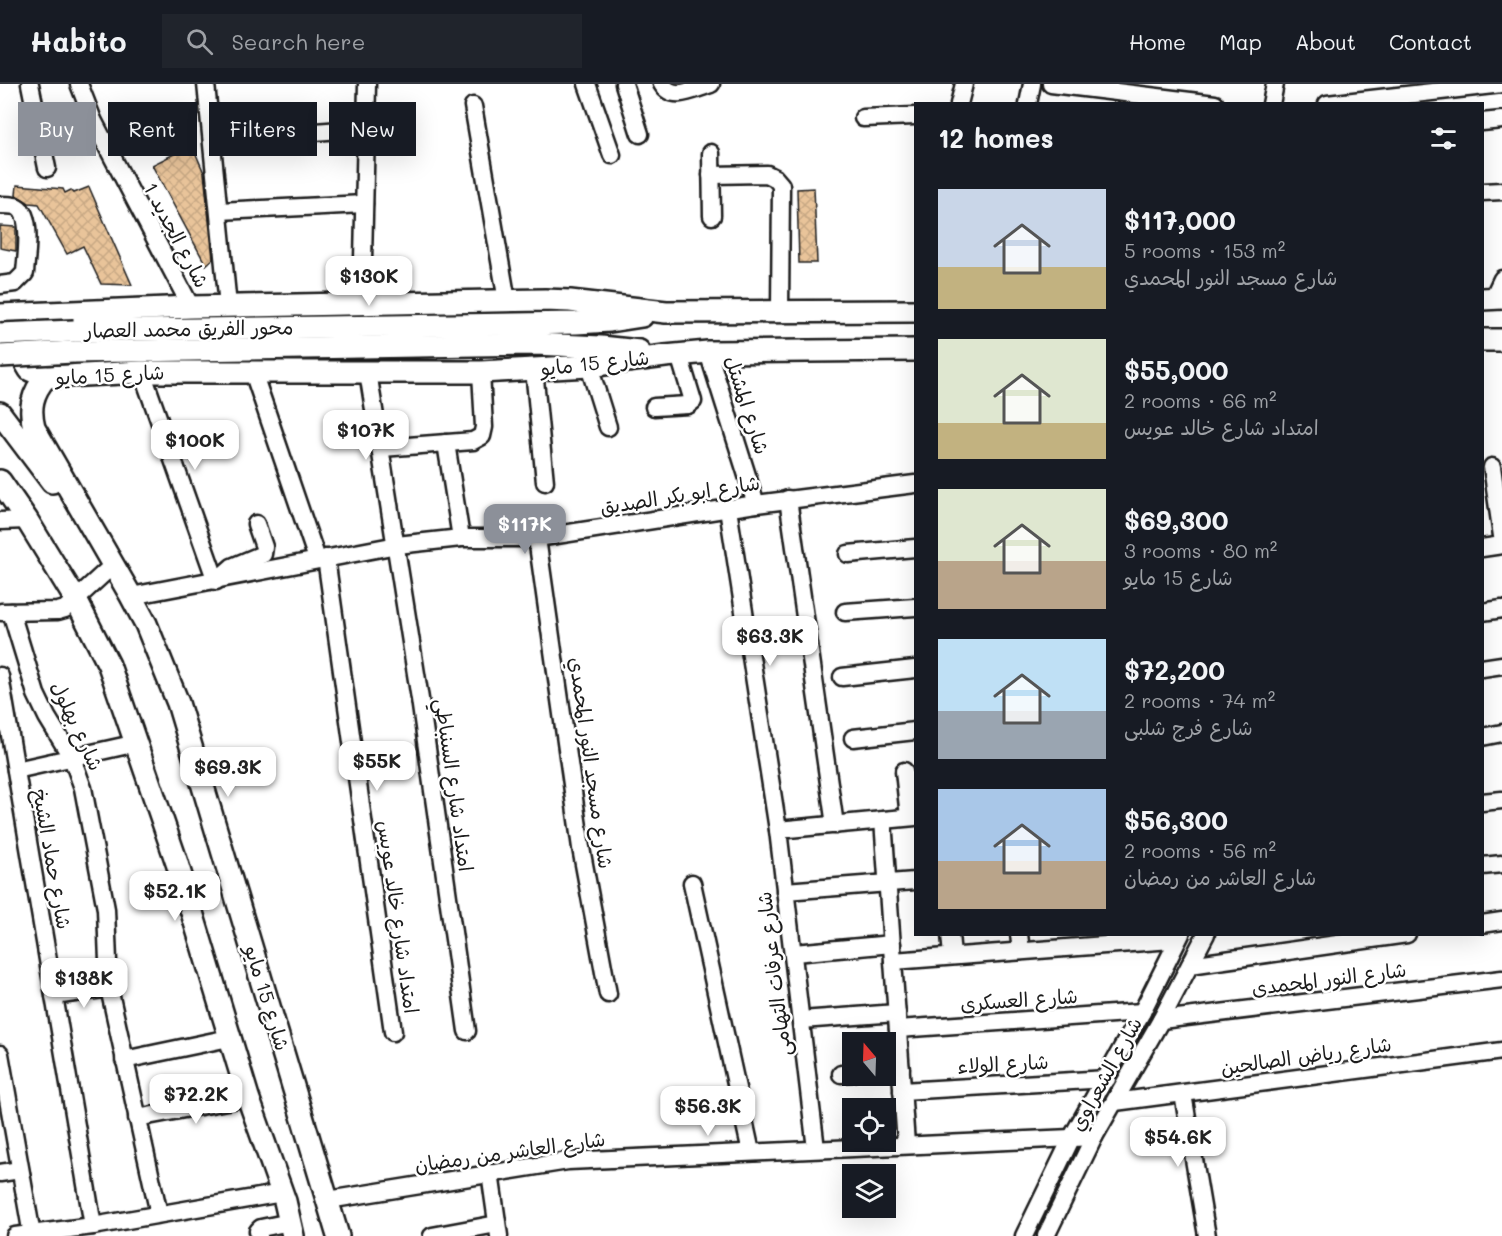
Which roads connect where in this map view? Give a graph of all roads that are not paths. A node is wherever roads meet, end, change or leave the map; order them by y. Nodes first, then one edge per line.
1 (30, 84) edge
2 (79, 84) edge
3 (206, 84) edge
4 (367, 84) edge
5 (587, 84) edge
6 (624, 84) edge
7 (662, 84) edge
8 (711, 84) edge
9 (964, 84) edge
10 (1032, 84) edge
11 (1051, 84) edge
12 (1275, 84) edge
13 (1502, 84) edge
14 (33, 102) edge
15 (86, 102) edge
16 (367, 102) edge
17 (960, 102) edge
18 (1028, 102) edge
19 (1199, 102) edge
20 (1271, 102) edge
21 (1344, 102) edge
22 (473, 106) dead end
23 (209, 112) edge
24 (914, 116) edge
25 (863, 118) dead end
26 (1502, 120) edge
27 (1484, 122) edge
28 (96, 126) edge
29 (640, 134) dead end
30 (711, 153) dead end
31 (612, 154) dead end
32 (44, 156) edge
33 (214, 156) edge
34 (365, 156) edge
35 (47, 168) dead end
36 (711, 175) junction
37 (1502, 191) edge
38 (1484, 192) edge
39 (364, 204) junction
40 (0, 205) edge
41 (219, 211) junction
42 (712, 216) dead end
43 (1502, 279) edge
44 (0, 285) edge
45 (1492, 298) edge
46 (507, 301) junction
47 (362, 304) junction
48 (228, 306) junction
49 (190, 307) junction
50 (914, 311) edge
51 (666, 312) junction
52 (780, 312) junction
53 (43, 314) junction
54 (0, 315) edge
55 (0, 334) edge
56 (914, 350) edge
57 (708, 352) junction
58 (672, 355) junction
59 (0, 357) edge
60 (589, 366) junction
61 (534, 369) junction
62 (142, 372) junction
63 (253, 372) junction
64 (368, 372) junction
65 (481, 372) junction
66 (46, 377) junction
67 (654, 407) dead end
68 (0, 413) edge
69 (608, 428) dead end
70 (446, 443) junction
71 (382, 448) junction
72 (1492, 467) edge
73 (0, 482) edge
74 (545, 482) dead end
75 (914, 484) edge
76 (789, 499) junction
77 (756, 504) junction
78 (728, 509) junction
79 (27, 520) junction
80 (0, 521) edge
81 (256, 524) dead end
82 (1502, 536) edge
83 (461, 538) junction
84 (537, 538) junction
85 (1502, 544) edge
86 (397, 545) junction
87 (914, 548) edge
88 (1484, 548) edge
89 (848, 554) dead end
90 (322, 558) junction
91 (113, 565) junction
92 (216, 581) junction
93 (131, 596) junction
94 (76, 600) junction
95 (914, 607) edge
96 (1502, 609) edge
97 (5, 612) edge
98 (845, 612) dead end
99 (1484, 612) edge
100 (1502, 665) edge
101 (1484, 668) edge
102 (914, 669) edge
103 (0, 676) edge
104 (842, 678) dead end
105 (914, 731) edge
106 (1502, 733) edge
107 (1484, 736) edge
108 (853, 738) dead end
109 (137, 743) junction
110 (72, 758) junction
111 (16, 770) junction
112 (904, 771) dead end
113 (1502, 800) edge
114 (1484, 802) edge
115 (912, 817) edge
116 (883, 820) junction
117 (835, 825) junction
118 (778, 830) junction
119 (1502, 864) edge
120 (1484, 866) edge
121 (914, 881) edge
122 (692, 883) dead end
123 (888, 883) junction
124 (785, 891) junction
125 (1502, 921) edge
126 (1484, 924) edge
127 (950, 936) edge
128 (1205, 936) edge
129 (1393, 936) edge
130 (1174, 939) edge
131 (1020, 943) edge
132 (893, 952) junction
133 (794, 953) junction
134 (952, 956) junction
135 (1190, 965) junction
136 (1502, 979) edge
137 (109, 988) junction
138 (608, 994) dead end
139 (54, 996) junction
140 (1143, 1012) junction
141 (801, 1020) junction
142 (1161, 1020) junction
143 (897, 1021) junction
144 (467, 1031) dead end
145 (393, 1032) dead end
146 (896, 1033) edge
147 (230, 1038) junction
148 (1502, 1052) edge
149 (0, 1054) edge
150 (124, 1060) junction
151 (896, 1076) edge
152 (1107, 1078) junction
153 (3, 1089) edge
154 (902, 1091) junction
155 (1183, 1094) junction
156 (248, 1097) junction
157 (1115, 1102) junction
158 (137, 1118) junction
159 (1072, 1137) junction
160 (1094, 1137) junction
161 (7, 1141) edge
162 (906, 1144) junction
163 (816, 1149) junction
164 (751, 1152) junction
165 (20, 1170) junction
166 (0, 1173) edge
167 (490, 1173) junction
168 (282, 1193) junction
169 (328, 1200) junction
170 (159, 1214) junction
171 (90, 1230) edge
172 (498, 1230) edge
173 (291, 1232) edge
174 (24, 1235) edge
175 (259, 1236) edge
176 (338, 1236) edge
177 (432, 1236) edge
178 (1024, 1236) edge
179 (1046, 1236) edge
180 (1207, 1236) edge

1 - 14 street
2 - 15 street, شارع الجديد 1
3 - 23 street
4 - 16 street
5 - 31 street
6 - 29 street
7 - 8 street
9 - 17 street
10 - 18 street
11 - 19 street
12 - 20 street
13 - 21 street
22 - 46 street
24 - 25 street
26 - 27 street
28 - 49 street, شارع الجديد 1
30 - 36 street
32 - 35 street
33 - 41 street
34 - 39 street
36 - 42 street
36 - 52 street
37 - 38 street
39 - 41 street
39 - 47 street
40 - 44 street
41 - 48 street
43 - 45 street
46 - 47 main road
46 - 51 main road
47 - 48 main road
48 - 49 main road
49 - 53 main road
50 - 52 main road
51 - 52 main road
51 - 55 main road, محور الفريق محمد العصار, bridge
53 - 54 main road
53 - 66 main road
56 - 57 main road, شارع 15 مايو
57 - 58 main road, شارع 15 مايو
57 - 77 street, شارع المشتل
58 - 59 main road, محور الفريق محمد العصار, bridge
58 - 60 main road, شارع 15 مايو
58 - 67 street
60 - 61 main road, شارع 15 مايو
60 - 69 street
61 - 65 main road, شارع 15 مايو
61 - 74 street
62 - 63 main road, شارع 15 مايو
62 - 66 main road, شارع 15 مايو
62 - 92 street
63 - 64 main road, شارع 15 مايو
63 - 90 street, امتداد شارع خالد عويس
64 - 65 main road, شارع 15 مايو
64 - 71 street, امتداد شارع السنباطي
65 - 70 street
66 - 91 main road, شارع 15 مايو
68 - 91 main road
70 - 71 street
70 - 83 street
71 - 86 street, امتداد شارع السنباطي
72 - 82 street
73 - 79 main road
75 - 76 street, شارع ابو بكر الصديق
76 - 77 street, شارع ابو بكر الصديق
76 - 117 street
77 - 78 street, شارع ابو بكر الصديق
78 - 84 street, شارع ابو بكر الصديق
78 - 118 street, شارع عرفات التهامى
79 - 80 street
79 - 94 main road
81 - 92 street
83 - 84 street, شارع ابو بكر الصديق
83 - 86 street, شارع ابو بكر الصديق
84 - 138 street, شارع مسجد النور المحمدي
85 - 88 street
86 - 90 street, شارع ابو بكر الصديق
86 - 144 street, امتداد شارع السنباطي
87 - 89 street
90 - 92 street, شارع ابو بكر الصديق
90 - 145 street, امتداد شارع خالد عويس
91 - 93 main road, شارع 15 مايو
91 - 94 street
92 - 93 street, شارع ابو بكر الصديق
93 - 169 main road, شارع 15 مايو
94 - 97 street
94 - 109 main road
95 - 98 street
96 - 99 street
97 - 110 street, شارع بهلول
100 - 101 street
102 - 104 street
103 - 111 street, شارع حماد الشيخ
105 - 108 street
106 - 107 street
109 - 110 street
109 - 147 main road
110 - 111 street
110 - 137 street, شارع بهلول
111 - 139 street, شارع حماد الشيخ
112 - 115 street
113 - 114 street
115 - 116 street
116 - 117 street
116 - 123 street
117 - 118 street
118 - 124 street, شارع عرفات التهامى
119 - 120 street
121 - 123 street
122 - 164 street
123 - 124 street
123 - 132 street
124 - 133 street, شارع عرفات التهامى
125 - 126 street
127 - 134 street
128 - 135 street, شارع الشعراوي
129 - 135 street
130 - 131 street
130 - 140 street, شارع الشعراوي
131 - 134 street
132 - 133 street
132 - 134 street
132 - 143 street
133 - 141 street, شارع عرفات التهامى
135 - 142 street, شارع الشعراوي
136 - 142 street, شارع النور المحمدى
137 - 139 street
137 - 150 street, شارع بهلول
139 - 171 street, شارع حماد الشيخ
140 - 143 street, شارع العسكرى
140 - 152 street, شارع الشعراوي
141 - 143 street, شارع العسكرى
141 - 163 street, شارع عرفات التهامى
142 - 157 street, شارع الشعراوي
143 - 146 street
147 - 150 street
147 - 156 main road
148 - 155 street, شارع رياض الصالحين
149 - 153 street
150 - 158 street, شارع بهلول
151 - 154 street
152 - 154 street, شارع الولاء
152 - 159 street, شارع الشعراوي
153 - 161 street
154 - 162 street
155 - 157 street, شارع رياض الصالحين
155 - 180 street
156 - 158 street
156 - 168 main road
157 - 160 street, شارع الشعراوي
158 - 170 street, شارع بهلول
159 - 160 street, شارع العاشر من رمضان
159 - 162 street, شارع العاشر من رمضان
159 - 178 street, شارع الشعراوي
160 - 179 street, شارع الشعراوي
161 - 165 street
162 - 163 street, شارع العاشر من رمضان
163 - 164 street, شارع العاشر من رمضان
164 - 167 street, شارع العاشر من رمضان
165 - 166 street
165 - 174 street
167 - 169 street, شارع العاشر من رمضان
167 - 172 street
168 - 170 street
168 - 173 main road
169 - 176 main road, شارع 15 مايو
170 - 171 street
171 - 174 street
172 - 177 street
173 - 175 street

